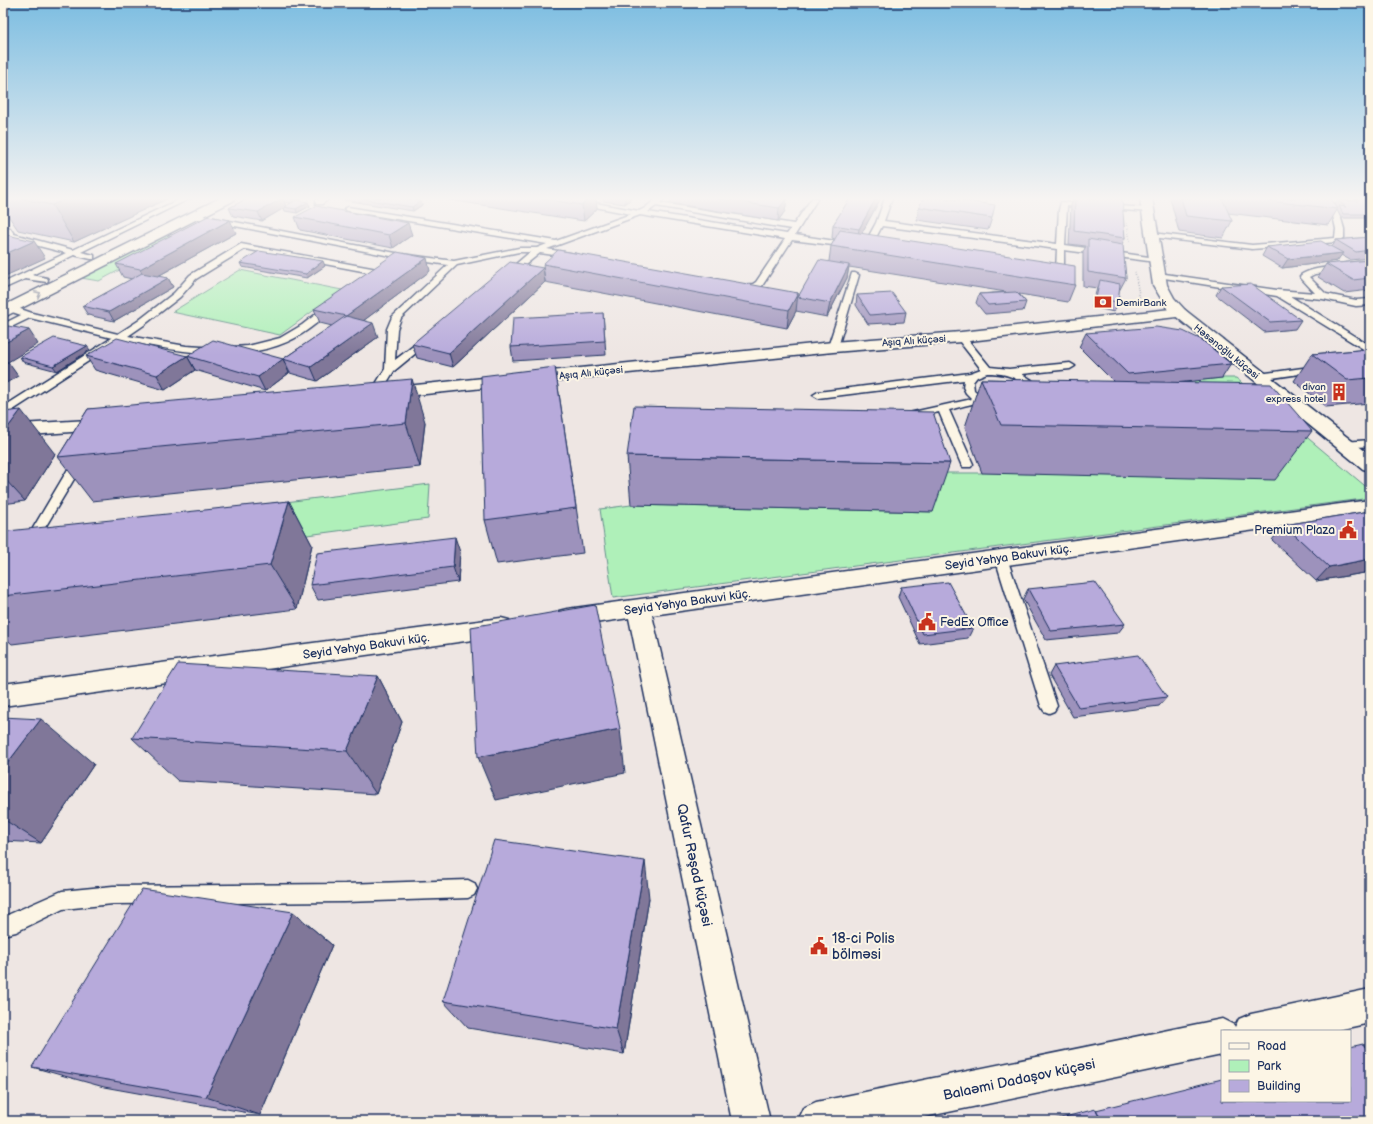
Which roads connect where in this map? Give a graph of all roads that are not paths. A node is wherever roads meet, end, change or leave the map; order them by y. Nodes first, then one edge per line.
1 (66, 250) edge
2 (75, 250) edge
3 (104, 250) edge
4 (122, 250) edge
5 (237, 250) edge
6 (267, 250) edge
7 (372, 250) edge
8 (517, 250) edge
9 (538, 250) edge
10 (541, 250) edge
11 (780, 250) edge
12 (1060, 250) edge
13 (1091, 250) edge
14 (1154, 250) edge
15 (72, 252) junction
16 (401, 256) junction
17 (91, 257) junction
18 (577, 257) edge
19 (1156, 260) junction
20 (454, 263) junction
21 (1370, 267) edge
22 (378, 272) junction
23 (855, 275) dead end
24 (1047, 275) edge
25 (1158, 275) junction
26 (24, 276) junction
27 (44, 280) junction
28 (501, 280) edge
29 (366, 281) edge
30 (3, 286) edge
31 (733, 286) edge
32 (1277, 293) junction
33 (1322, 296) junction
34 (342, 299) edge
35 (1370, 302) edge
36 (5, 307) edge
37 (1180, 314) junction
38 (29, 315) junction
39 (3, 328) edge
40 (433, 334) edge
41 (121, 336) junction
42 (962, 337) junction
43 (833, 346) junction
44 (1370, 350) edge
45 (1070, 366) dead end
46 (1326, 368) edge
47 (390, 369) junction
48 (987, 370) junction
49 (1009, 372) junction
50 (970, 376) junction
51 (1259, 377) junction
52 (818, 395) dead end
53 (366, 396) joint
54 (980, 400) junction
55 (1025, 405) junction
56 (943, 408) junction
57 (1037, 409) edge
58 (3, 412) edge
59 (899, 418) edge
60 (125, 423) edge
61 (3, 431) edge
62 (1370, 443) edge
63 (1344, 445) junction
64 (85, 451) edge
65 (967, 464) dead end
66 (1370, 465) edge
67 (1370, 507) edge
68 (22, 556) edge
69 (1001, 558) junction
70 (639, 608) junction
71 (545, 621) edge
72 (521, 625) edge
73 (3, 696) edge
74 (1049, 706) dead end
75 (468, 889) dead end
76 (3, 926) edge
77 (1370, 1006) edge
78 (1256, 1030) edge
79 (1221, 1037) edge
80 (751, 1121) edge
81 (816, 1121) edge

1 - 15 lane
2 - 15 lane
3 - 17 street
36 -> 4 street
5 - 41 lane
6 - 22 lane
7 - 16 lane
8 - 20 lane
9 - 28 lane
10 - 18 lane
11 - 31 lane
12 - 24 lane
13 - 19 lane
14 - 19 street, Həsənoğlu küçəsi
15 - 17 lane
15 - 26 lane
16 - 20 lane
16 - 22 lane
17 - 27 street
19 - 25 street, Həsənoğlu küçəsi
20 - 47 lane
21 - 33 lane
22 - 29 lane
23 - 43 lane
25 - 32 lane
25 - 37 street, Həsənoğlu küçəsi
26 - 27 lane
26 - 30 lane
27 - 36 street
32 - 33 lane
32 - 44 lane
33 - 35 lane
34 - 41 lane
36 - 38 lane
37 - 42 street, Aşıq Alı küçəsi
37 - 51 street, Həsənoğlu küçəsi
38 - 39 lane
38 - 41 lane
40 - 47 lane
41 - 58 lane
42 - 43 street, Aşıq Alı küçəsi
42 - 48 lane
43 - 53 street, Aşıq Alı küçəsi
45 - 49 lane
46 - 51 lane
47 - 53 lane
48 - 49 lane
48 - 50 lane
49 - 55 lane
50 - 52 lane
50 - 54 lane
51 - 63 street, Həsənoğlu küçəsi
54 - 55 lane
54 - 56 lane
55 - 57 lane
56 - 59 lane
56 - 65 lane
60 - 61 street
62 - 63 lane
63 - 66 street, Həsənoğlu küçəsi
64 - 68 lane
67 - 69 street, Seyid Yəhya Bakuvi küç.
69 - 70 street, Seyid Yəhya Bakuvi küç.
69 - 74 lane
70 - 71 street, Seyid Yəhya Bakuvi küç.
70 - 80 street, Qafur Rəşad küçəsi
72 - 73 street, Seyid Yəhya Bakuvi küç.
75 - 76 lane
77 - 78 street
79 - 81 street, Balaəmi Dadaşov küçəsi

